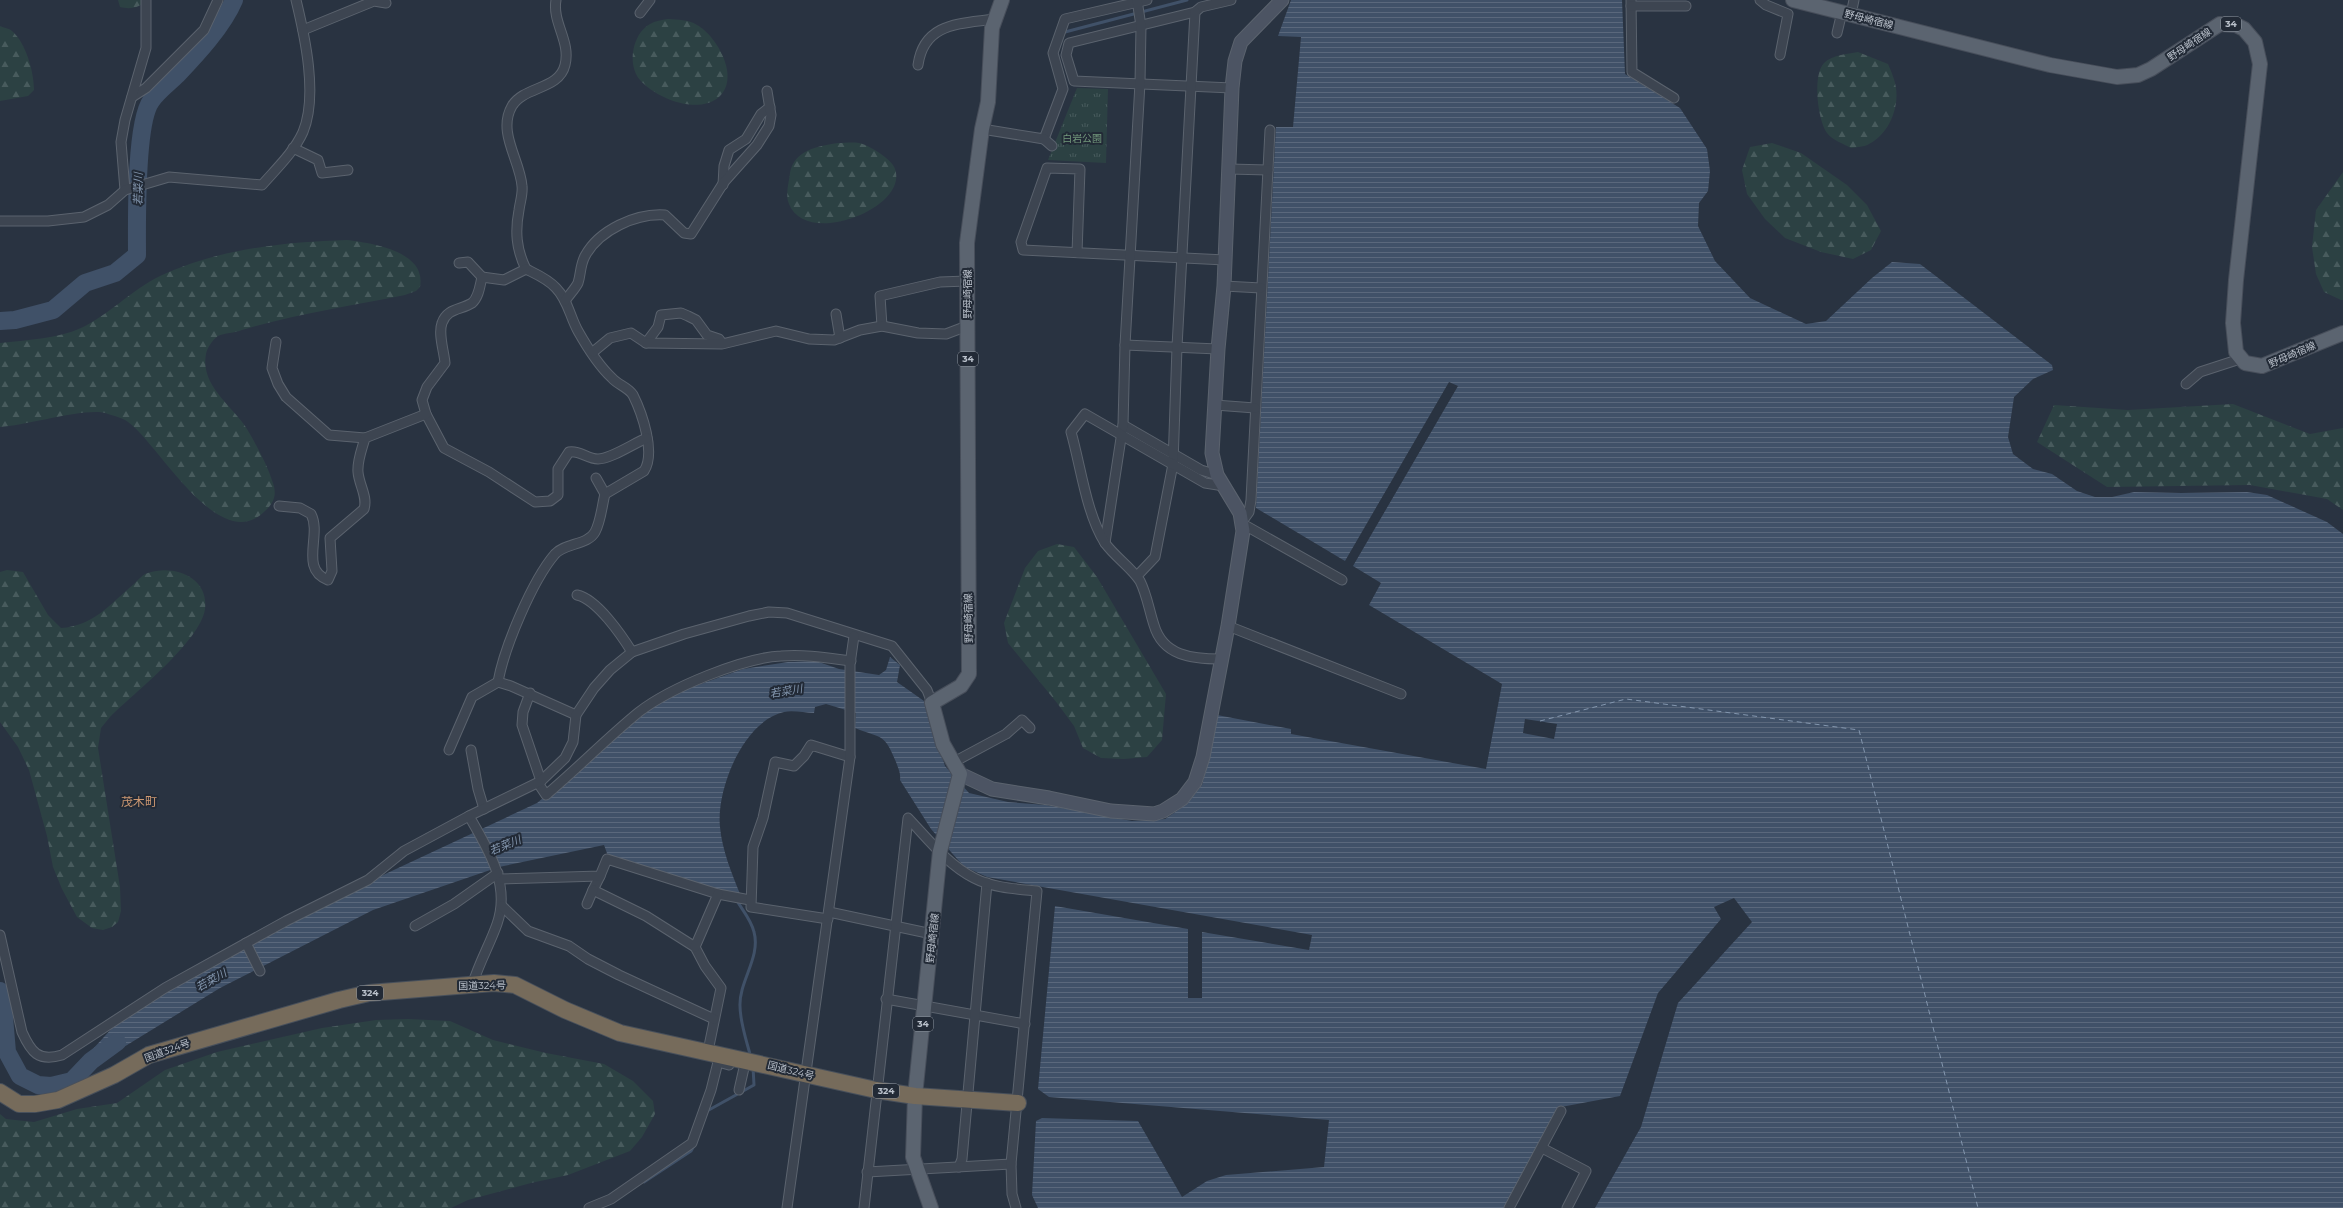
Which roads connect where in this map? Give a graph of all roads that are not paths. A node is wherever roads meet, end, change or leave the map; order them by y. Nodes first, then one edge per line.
1 (146, 0) edge
2 (218, 0) edge
3 (296, 0) edge
4 (556, 0) edge
5 (650, 0) edge
6 (1002, 0) edge
7 (1231, 0) edge
8 (1282, 0) edge
9 (1760, 0) edge
10 (1793, 0) edge
11 (1854, 0) edge
12 (1140, 2) edge
13 (386, 3) dead end
14 (1631, 3) edge
15 (1686, 6) dead end
16 (640, 12) dead end
17 (1195, 12) junction
18 (1847, 13) junction
19 (994, 19) junction
20 (1141, 25) junction
21 (303, 30) junction
22 (1837, 33) dead end
23 (1780, 55) dead end
24 (918, 65) dead end
25 (1140, 83) junction
26 (1192, 86) junction
27 (1232, 88) junction
28 (767, 91) dead end
29 (132, 97) junction
30 (1674, 98) dead end
31 (770, 107) junction
32 (982, 129) junction
33 (1270, 130) dead end
34 (293, 148) junction
35 (1229, 169) junction
36 (348, 170) dead end
37 (1268, 170) junction
38 (723, 185) junction
39 (127, 189) junction
40 (0, 221) edge
41 (1077, 253) junction
42 (1129, 256) junction
43 (1183, 258) junction
44 (1225, 260) junction
45 (459, 263) dead end
46 (526, 269) junction
47 (482, 277) junction
48 (967, 281) junction
49 (1224, 286) junction
50 (1261, 288) junction
51 (565, 301) junction
52 (836, 314) dead end
53 (882, 326) junction
54 (967, 326) junction
55 (2343, 333) edge
56 (840, 338) junction
57 (276, 342) dead end
58 (646, 343) junction
59 (722, 344) junction
60 (1125, 345) junction
61 (1177, 347) junction
62 (1218, 349) junction
63 (593, 352) junction
64 (2240, 358) junction
65 (2186, 384) dead end
66 (1215, 405) junction
67 (1255, 408) junction
68 (426, 414) junction
69 (1123, 430) junction
70 (365, 438) junction
71 (647, 438) junction
72 (1173, 454) junction
73 (1173, 464) junction
74 (596, 478) dead end
75 (1221, 480) junction
76 (605, 494) junction
77 (279, 506) dead end
78 (1241, 523) junction
79 (1106, 543) junction
80 (1137, 576) junction
81 (1342, 580) dead end
82 (577, 595) dead end
83 (1228, 626) junction
84 (854, 636) junction
85 (632, 652) junction
86 (1220, 659) junction
87 (851, 663) junction
88 (498, 682) junction
89 (530, 693) junction
90 (1401, 694) dead end
91 (932, 703) junction
92 (576, 715) junction
93 (1030, 728) dead end
94 (449, 750) dead end
95 (471, 750) dead end
96 (850, 757) junction
97 (956, 769) junction
98 (539, 782) junction
99 (484, 809) junction
100 (469, 816) junction
101 (941, 845) junction
102 (498, 874) junction
103 (600, 876) junction
104 (988, 883) junction
105 (593, 890) junction
106 (722, 895) junction
107 (746, 899) junction
108 (587, 904) dead end
109 (502, 906) junction
110 (829, 915) junction
111 (415, 926) dead end
112 (895, 927) junction
113 (932, 934) junction
114 (0, 935) edge
115 (247, 945) junction
116 (695, 947) junction
117 (260, 971) dead end
118 (473, 983) junction
119 (886, 999) junction
120 (925, 1007) junction
121 (976, 1016) junction
122 (714, 1019) junction
123 (1024, 1024) junction
124 (708, 1051) junction
125 (748, 1062) junction
126 (806, 1074) junction
127 (740, 1090) dead end
128 (876, 1090) junction
129 (0, 1092) edge
130 (915, 1096) junction
131 (969, 1099) junction
132 (1018, 1102) junction
133 (1562, 1111) dead end
134 (1542, 1148) junction
135 (1011, 1164) junction
136 (959, 1167) junction
137 (916, 1169) junction
138 (867, 1172) junction
139 (589, 1208) edge
140 (787, 1208) edge
141 (864, 1208) edge
142 (931, 1208) edge
143 (1016, 1208) edge
144 (1509, 1208) edge
145 (1567, 1208) edge

1 - 29 street
2 - 29 street
3 - 21 street
4 - 46 street
5 - 16 street
6 - 19 main road, 野母崎宿線 / 34
7 - 17 street
8 - 27 street
9 - 23 street
10 - 18 main road, 野母崎宿線 / 34
11 - 18 street
12 - 20 street
12 - 32 street
13 - 21 street
14 - 15 street
14 - 30 street
17 - 20 street
17 - 26 street
18 - 22 street
18 - 64 main road, 野母崎宿線 / 34
19 - 24 street
19 - 32 main road, 野母崎宿線 / 34
20 - 25 street
20 - 25 street
21 - 34 street
25 - 26 street
25 - 42 street
26 - 27 street
26 - 43 street
27 - 35 street
28 - 31 street
29 - 39 street
31 - 38 street
31 - 38 street
32 - 48 main road, 野母崎宿線 / 34
33 - 37 street
34 - 36 street
34 - 39 street
35 - 37 street
35 - 44 street
37 - 50 street
38 - 51 street
39 - 40 street
41 - 41 street
41 - 42 street
42 - 43 street
42 - 60 street
43 - 44 street
43 - 61 street
44 - 49 street
45 - 47 street
46 - 47 street
46 - 51 street
47 - 68 street
48 - 53 street
48 - 54 main road, 野母崎宿線 / 34
49 - 50 street
49 - 62 street
50 - 67 street
51 - 63 street
52 - 56 street
53 - 54 street
53 - 56 street
54 - 91 main road, 野母崎宿線 / 34
55 - 64 main road, 野母崎宿線
56 - 59 street
57 - 70 street
58 - 59 street
58 - 59 street
58 - 63 street
60 - 61 street
60 - 69 street
61 - 62 street
61 - 72 street
62 - 66 street
63 - 71 street
64 - 65 street
66 - 67 street
66 - 75 street
67 - 78 street
68 - 70 street
68 - 71 street
69 - 72 street
69 - 73 street
69 - 79 street
69 - 79 street
70 - 77 street
71 - 76 street
72 - 73 street
72 - 75 street
73 - 75 street
73 - 80 street
74 - 76 street
75 - 78 street
76 - 88 street
78 - 81 street
78 - 83 street
79 - 80 street
80 - 86 street
82 - 85 street
83 - 86 street
83 - 90 street
84 - 85 street
84 - 87 street
84 - 91 street
85 - 92 street
86 - 97 street
87 - 96 street
87 - 98 street
88 - 89 street
88 - 94 street
89 - 92 street
89 - 98 street
91 - 97 main road
92 - 98 street
93 - 97 street
95 - 99 street
96 - 107 street
96 - 110 street
97 - 101 main road, 野母崎宿線 / 34
98 - 99 street
99 - 100 street
100 - 102 street
100 - 115 street
101 - 104 street
101 - 112 street
101 - 113 main road, 野母崎宿線 / 34
102 - 103 street
102 - 109 street
102 - 111 street
103 - 105 street
103 - 106 street
104 - 121 street
104 - 123 street
105 - 108 street
105 - 116 street
106 - 107 street
106 - 116 street
107 - 110 street
109 - 118 street
109 - 122 street
110 - 112 street
110 - 126 street
112 - 113 street
112 - 119 street
113 - 120 main road, 野母崎宿線 / 34
114 - 115 street
115 - 117 street
116 - 122 street
118 - 124 highway, 国道324号 / 324
118 - 129 highway, 国道324号 / 324
119 - 120 street
119 - 128 street
120 - 121 street
120 - 130 main road, 野母崎宿線 / 34
121 - 123 street
121 - 131 street
122 - 124 street
123 - 132 street
124 - 125 highway, 国道324号 / 324
125 - 126 highway, 国道324号 / 324
125 - 127 street
125 - 139 street
126 - 128 highway, 国道324号 / 324
126 - 140 street
128 - 130 highway, 国道324号 / 324
128 - 138 street
130 - 131 highway, 国道324号 / 324
130 - 137 main road, 野母崎宿線 / 34
131 - 132 highway, 国道324号 / 324
131 - 136 street
132 - 135 street
133 - 134 street
134 - 144 street
134 - 145 street
135 - 136 street
135 - 143 street
136 - 137 street
137 - 138 street
137 - 142 main road, 野母崎宿線 / 34
138 - 141 street

